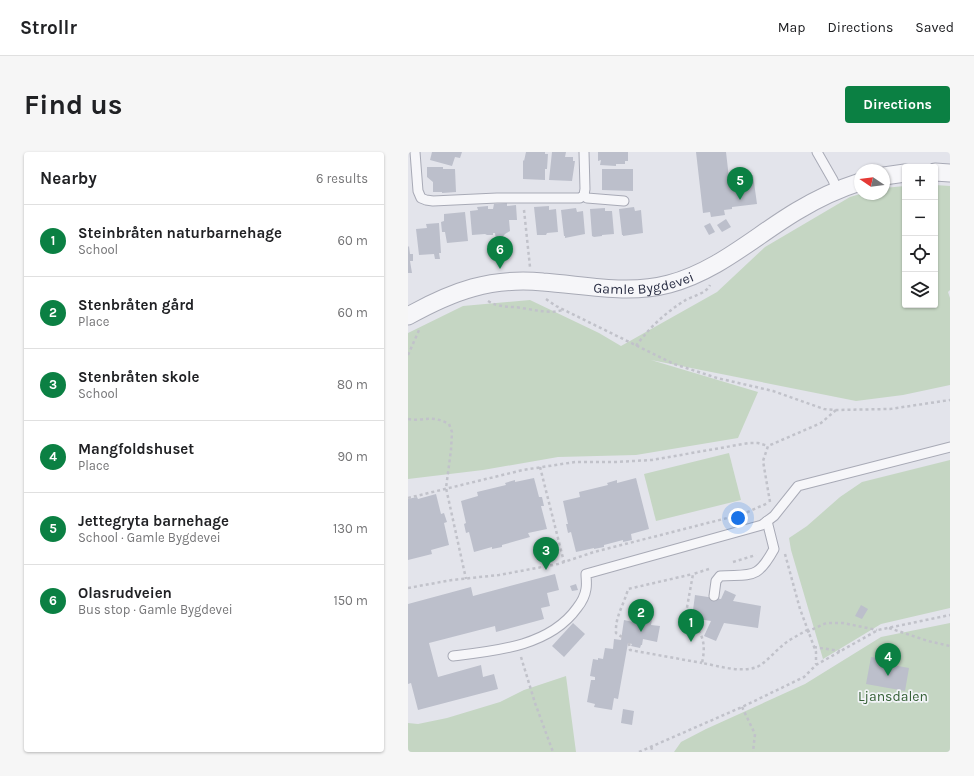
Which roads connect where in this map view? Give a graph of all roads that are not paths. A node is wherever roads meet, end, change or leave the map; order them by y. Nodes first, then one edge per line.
1 (415, 152) edge
2 (584, 152) edge
3 (817, 152) edge
4 (938, 172) edge
5 (902, 173) edge
6 (950, 173) edge
7 (890, 175) edge
8 (854, 184) edge
9 (837, 190) junction
10 (584, 195) junction
11 (624, 200) dead end
12 (414, 321) edge
13 (950, 448) edge
14 (767, 521) junction
15 (714, 596) dead end
16 (453, 656) dead end

1 - 10 lane
2 - 10 lane
3 - 9 lane
4 - 6 street
5 - 7 street
8 - 9 street, Gamle Bygdevei
9 - 12 street, Gamle Bygdevei
10 - 11 lane
13 - 14 lane
14 - 15 lane
14 - 16 lane

